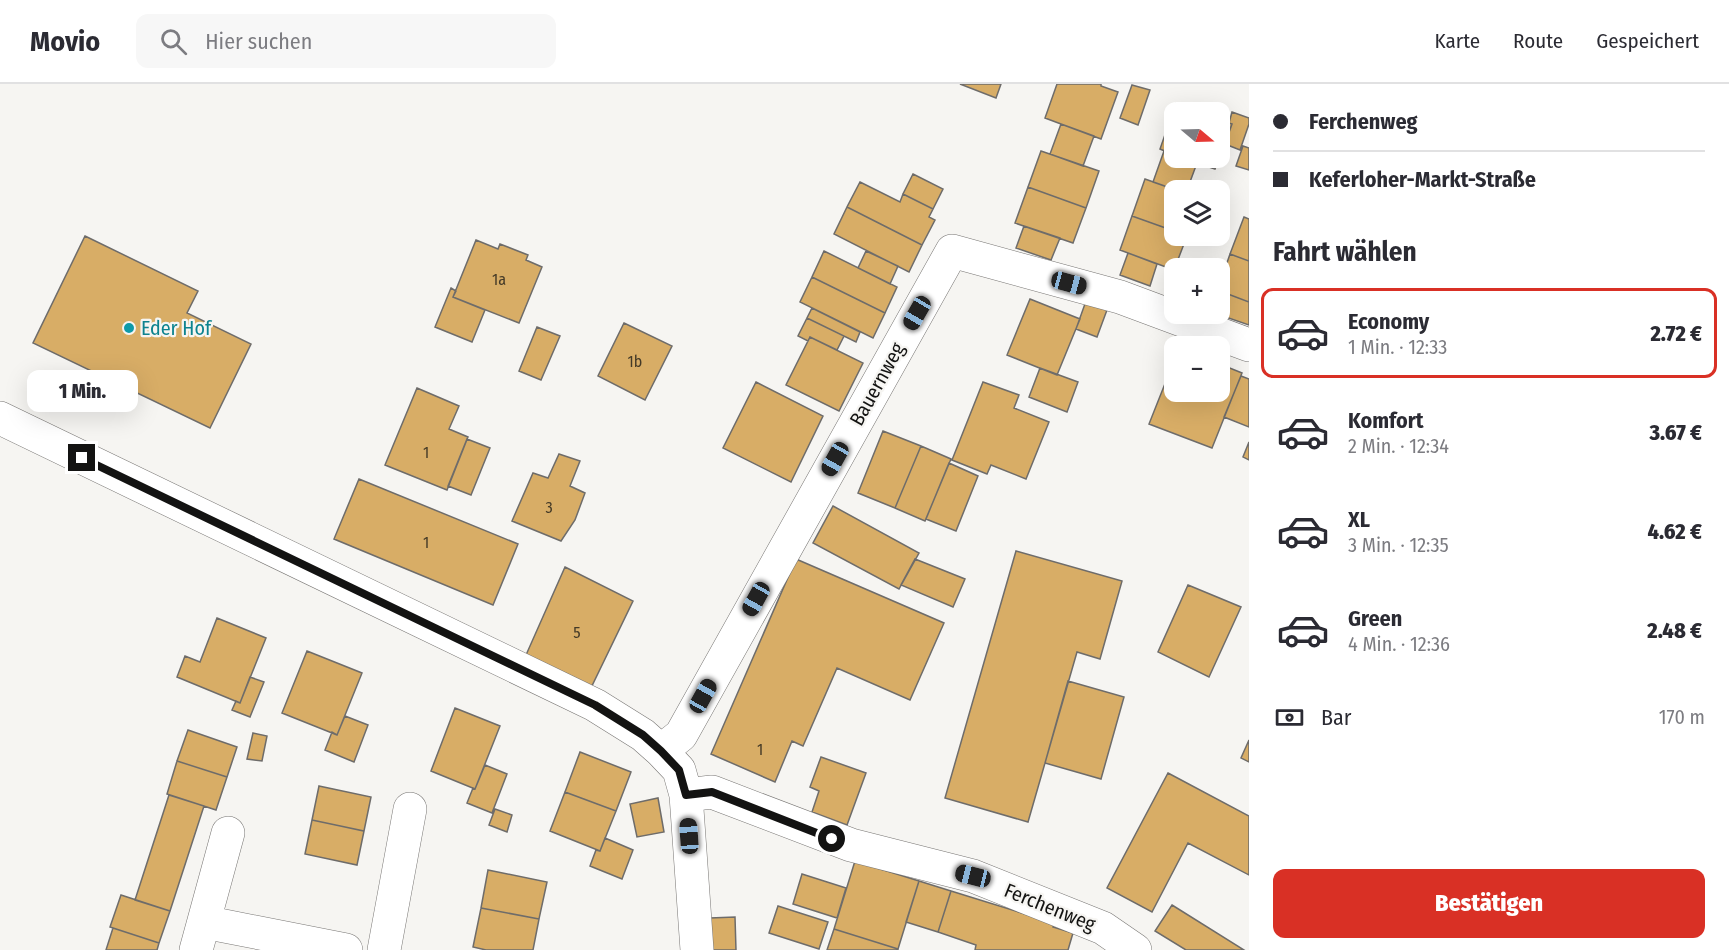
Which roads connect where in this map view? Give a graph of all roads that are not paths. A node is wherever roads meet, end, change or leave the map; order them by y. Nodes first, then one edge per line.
1 (1249, 345) edge
2 (0, 418) edge
3 (661, 751) junction
4 (686, 795) junction
5 (410, 809) dead end
6 (228, 833) dead end
7 (200, 936) edge
8 (346, 950) edge
9 (384, 950) edge
10 (697, 950) edge
11 (1135, 950) edge

1 - 3 street, Bauernweg
2 - 3 street
3 - 4 street
4 - 10 street
4 - 11 street, Ferchenweg
5 - 9 street
6 - 7 street
7 - 8 street

